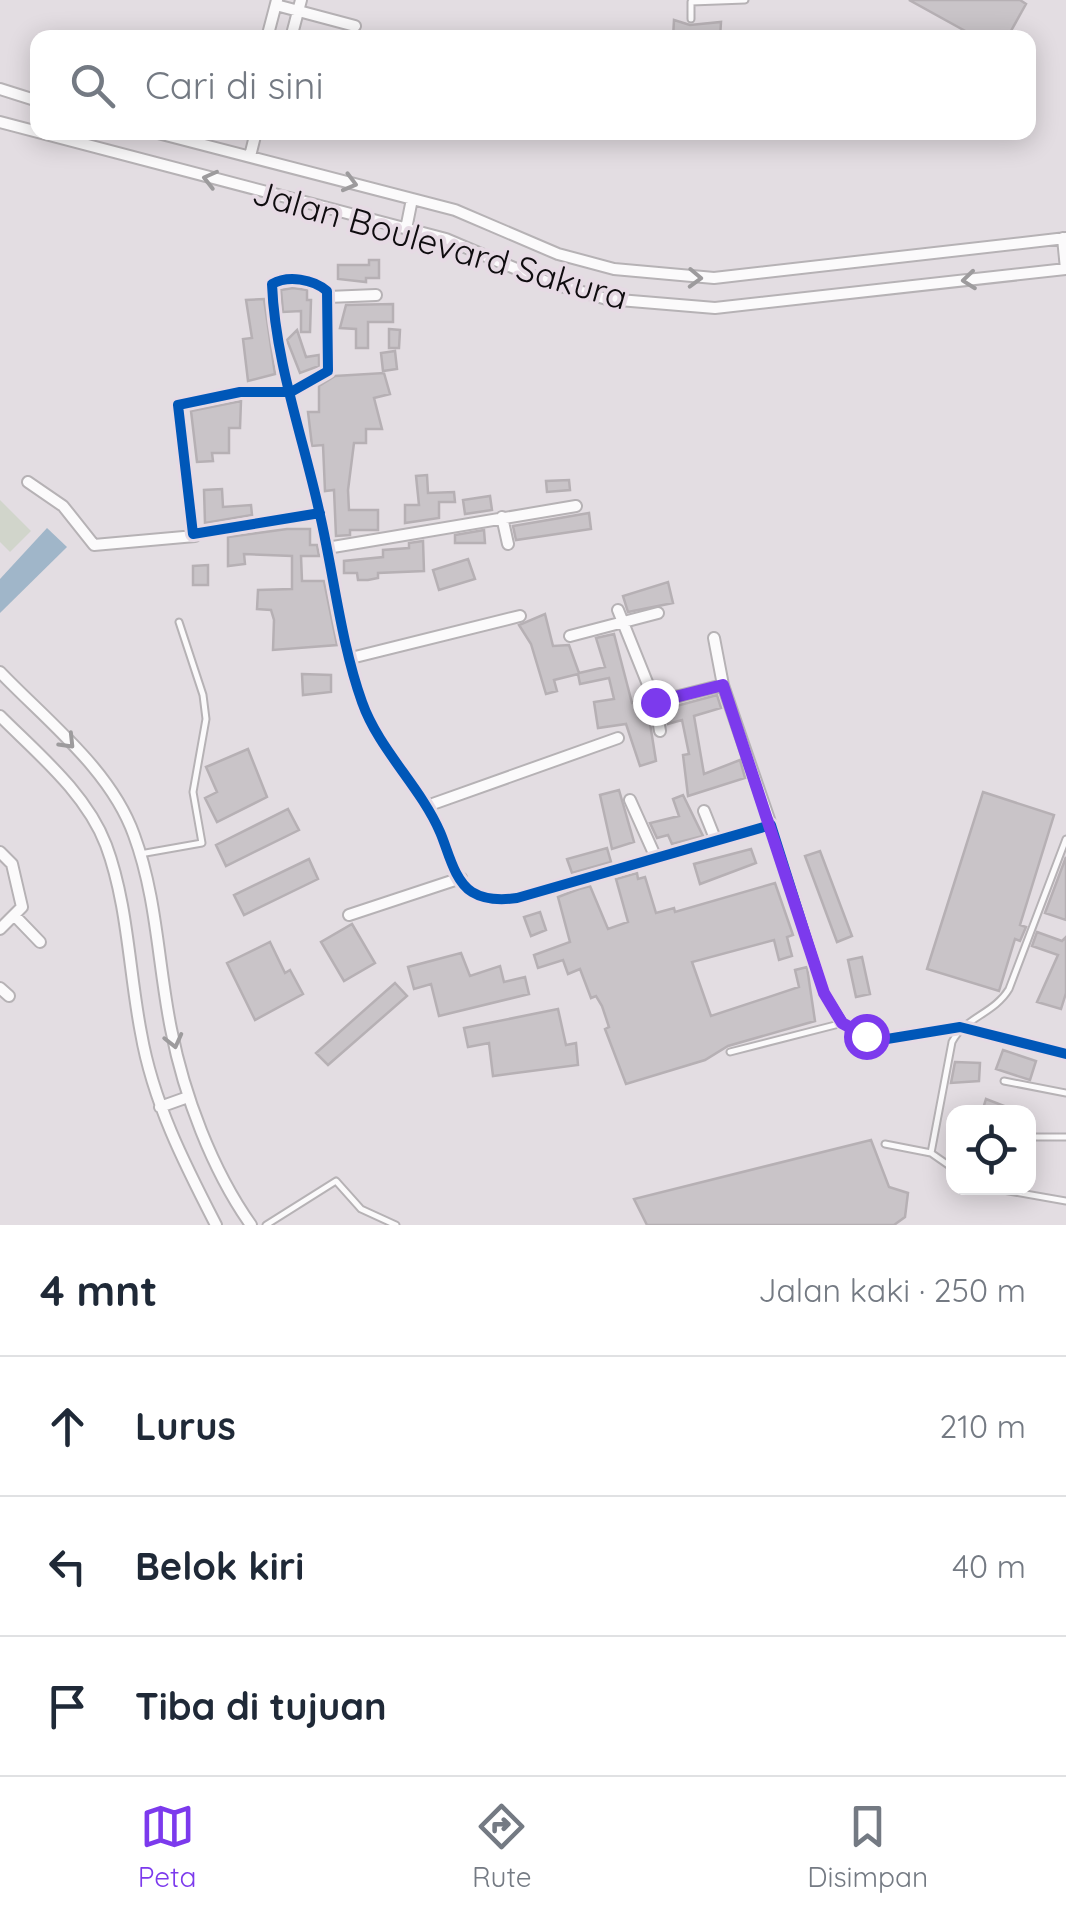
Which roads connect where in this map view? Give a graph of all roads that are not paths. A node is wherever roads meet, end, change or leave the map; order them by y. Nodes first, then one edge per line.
1 (744, 0) edge
2 (691, 1) edge
3 (718, 1) edge
4 (276, 3) edge
5 (299, 5) edge
6 (691, 19) dead end
7 (355, 26) dead end
8 (270, 30) edge
9 (293, 30) edge
10 (0, 89) edge
11 (30, 98) edge
12 (0, 122) edge
13 (30, 130) edge
14 (68, 140) edge
15 (186, 140) edge
16 (254, 140) edge
17 (250, 156) junction
18 (412, 199) junction
19 (406, 229) junction
20 (1064, 238) edge
21 (1066, 269) edge
22 (376, 295) dead end
23 (328, 297) junction
24 (291, 392) junction
25 (28, 482) dead end
26 (576, 506) dead end
27 (320, 513) junction
28 (502, 517) junction
29 (195, 536) junction
30 (508, 544) dead end
31 (327, 548) junction
32 (618, 610) dead end
33 (658, 613) dead end
34 (520, 616) dead end
35 (179, 622) dead end
36 (622, 624) junction
37 (570, 636) dead end
38 (714, 638) dead end
39 (351, 658) junction
40 (0, 672) edge
41 (723, 685) junction
42 (655, 702) junction
43 (0, 716) edge
44 (660, 731) dead end
45 (618, 738) dead end
46 (630, 800) dead end
47 (427, 806) junction
48 (704, 811) dead end
49 (771, 825) junction
50 (1066, 839) edge
51 (716, 841) junction
52 (0, 852) edge
53 (140, 854) junction
54 (656, 858) junction
55 (460, 878) junction
56 (18, 911) junction
57 (349, 915) dead end
58 (0, 929) edge
59 (40, 942) dead end
60 (842, 1023) junction
61 (960, 1027) junction
62 (730, 1052) dead end
63 (1066, 1054) edge
64 (1004, 1081) dead end
65 (1066, 1093) edge
66 (188, 1096) junction
67 (160, 1106) junction
68 (1036, 1137) edge
69 (1066, 1138) edge
70 (885, 1144) dead end
71 (931, 1153) junction
72 (946, 1163) edge
73 (1032, 1195) edge
74 (1066, 1201) edge
75 (278, 1217) junction
76 (379, 1217) junction
77 (216, 1225) edge
78 (252, 1225) edge
79 (266, 1225) edge
80 (284, 1225) edge
81 (376, 1225) edge
82 (396, 1225) edge

1 - 3 lane
2 - 3 lane
2 - 6 lane
4 - 5 street
4 - 8 street
5 - 7 street
5 - 9 street
10 - 11 street
13 -> 12 street, Jalan Boulevard Sakura
19 -> 14 street, Jalan Boulevard Sakura
15 - 17 street, Jalan Boulevard Sakura
16 - 17 street
17 -> 18 street, Jalan Boulevard Sakura
18 - 19 street
18 -> 20 street, Jalan Boulevard Sakura
21 -> 19 street, Jalan Boulevard Sakura
20 - 21 street
22 - 23 street
23 - 24 street
23 - 24 street
24 - 27 street
24 - 29 street
25 - 29 street
26 - 28 street
27 - 29 street
27 - 31 street
28 - 30 street
28 - 31 street
31 - 39 street
32 - 36 street
33 - 36 street
34 - 39 street
35 - 53 lane
36 - 37 street
36 - 42 street
38 - 41 street
39 - 47 street
40 -> 53 street
41 - 42 street
41 - 49 street
42 - 44 street
43 - 67 street
45 - 47 street
46 - 54 street
47 - 55 street
48 - 51 street
49 - 51 street
49 - 60 street
50 - 61 lane
51 - 54 street
52 - 56 street
53 -> 66 street
54 - 55 street
55 - 57 street
56 - 58 street
56 - 59 street
60 - 61 street
60 - 62 lane
61 - 63 street
61 - 71 lane
64 - 65 lane
66 - 67 street
66 - 78 street
67 - 77 street
68 - 69 lane
70 - 71 lane
71 - 72 lane
73 - 74 lane
75 - 76 lane
75 - 79 lane
75 - 80 lane
76 - 81 lane
76 - 82 lane

